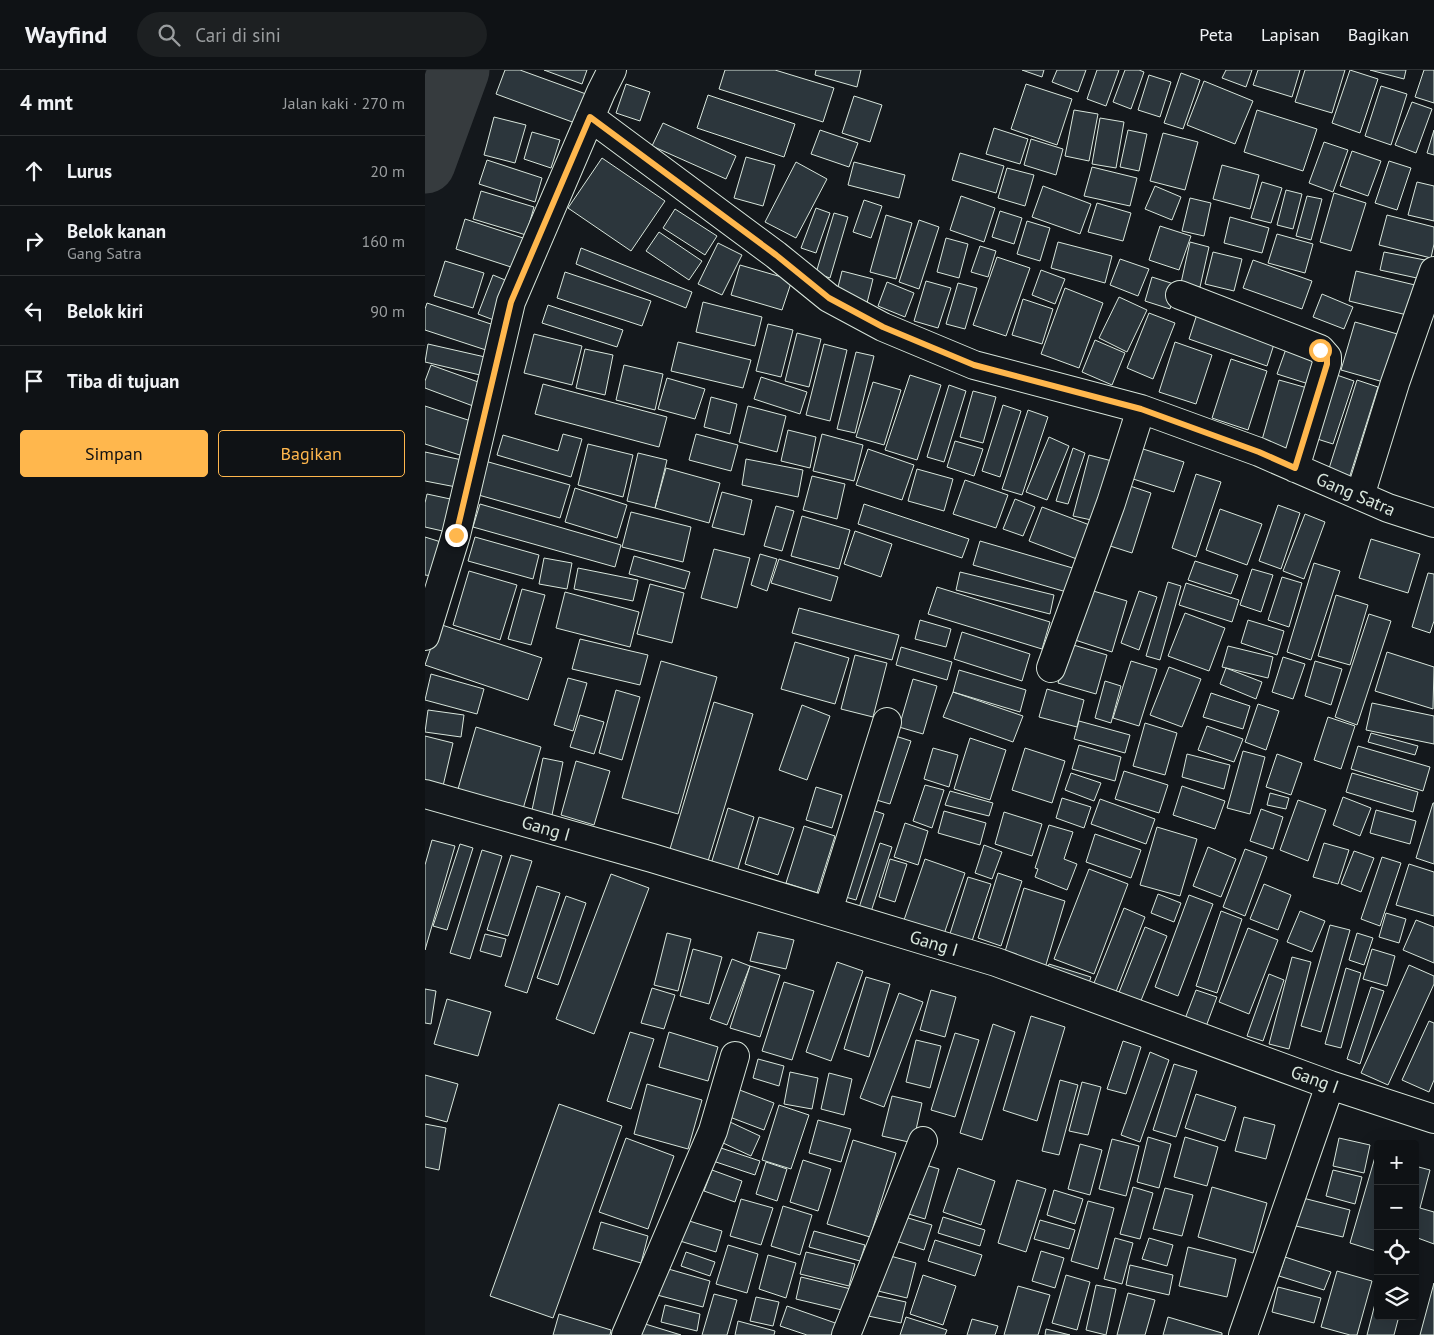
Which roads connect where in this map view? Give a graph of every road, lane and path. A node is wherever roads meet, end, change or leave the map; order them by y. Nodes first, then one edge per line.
1 (612, 70) edge
2 (590, 117) junction
3 (1434, 272) edge
4 (1179, 295) dead end
5 (1141, 409) junction
6 (1295, 468) junction
7 (1360, 496) junction
8 (1434, 523) edge
9 (425, 636) edge
10 (1051, 668) dead end
11 (887, 722) dead end
12 (425, 794) edge
13 (828, 911) junction
14 (735, 1056) dead end
15 (1330, 1085) junction
16 (1434, 1119) edge
17 (923, 1141) dead end
18 (626, 1335) edge
19 (846, 1335) edge
20 (1243, 1335) edge

1 - 2 street
2 - 5 street, Gang Satra
2 - 9 street
3 - 7 street
4 - 6 street
5 - 6 street, Gang Satra
5 - 10 street
6 - 7 street, Gang Satra
7 - 8 street, Gang Satra
11 - 13 street
12 - 13 street, Gang I
13 - 15 street, Gang I
14 - 18 street
15 - 16 street, Gang I
15 - 20 street
17 - 19 street

